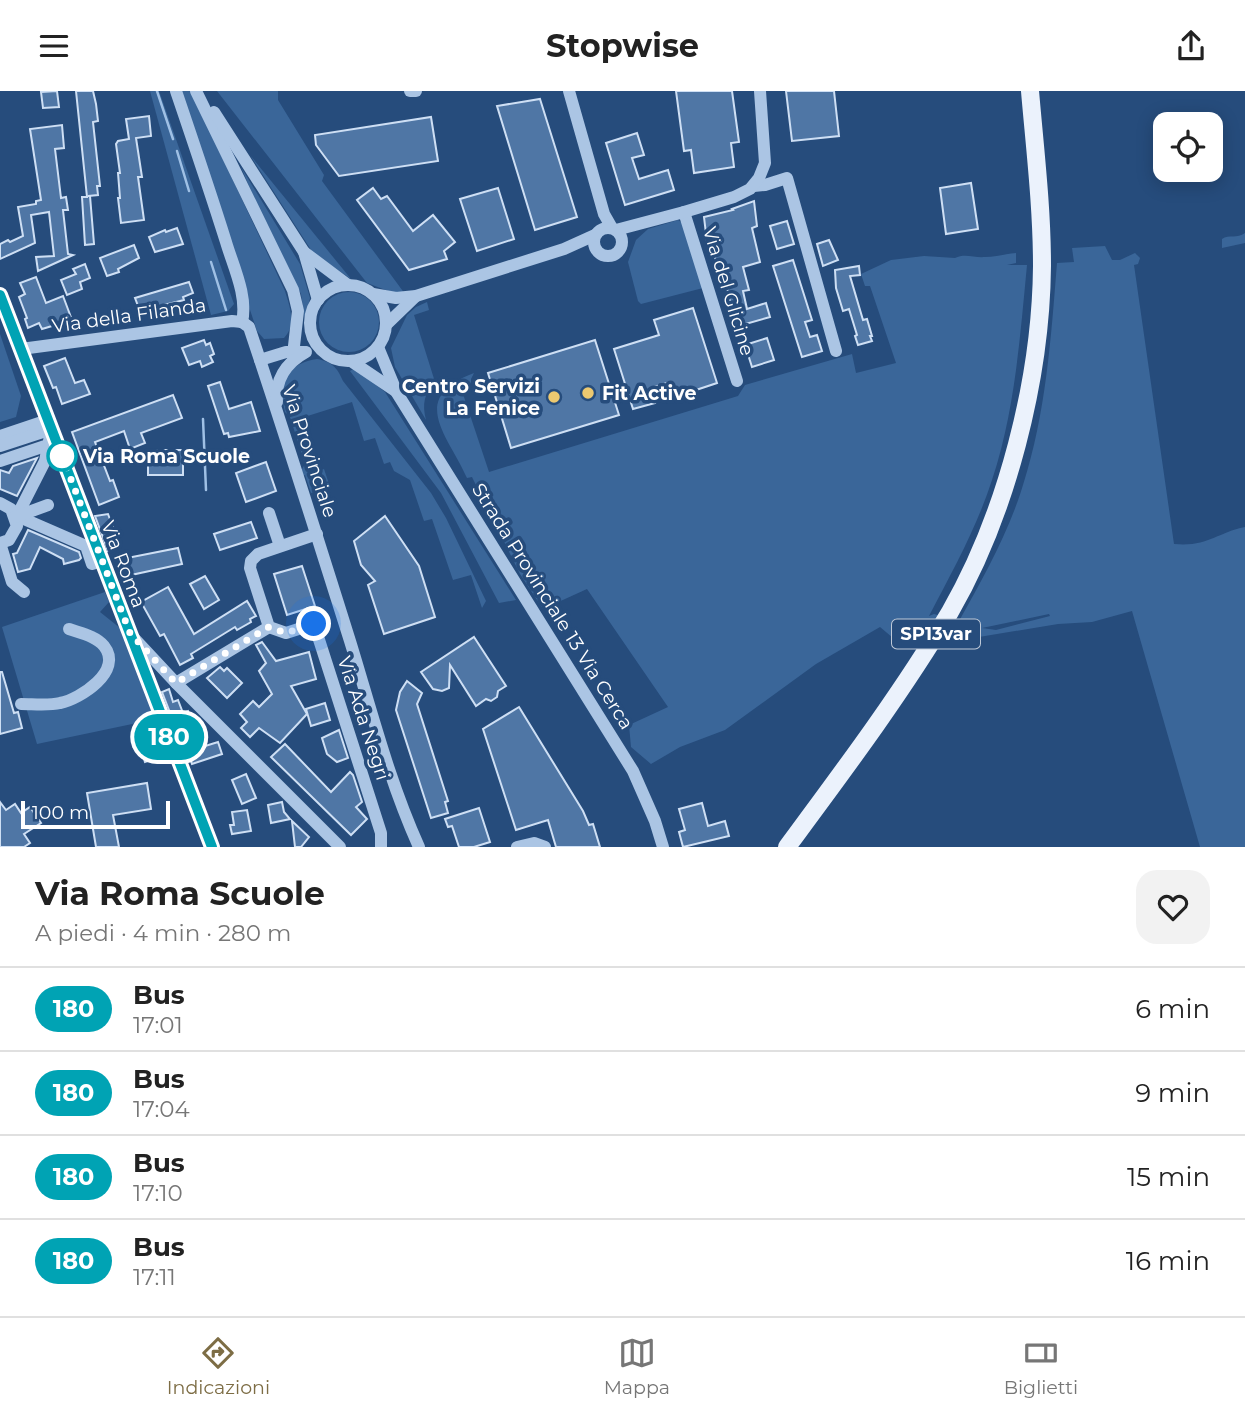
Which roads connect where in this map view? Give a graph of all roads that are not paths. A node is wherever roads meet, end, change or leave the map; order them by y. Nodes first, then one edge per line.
1 (176, 91) edge
2 (199, 91) edge
3 (410, 91) edge
4 (416, 91) edge
5 (569, 91) edge
6 (760, 91) edge
7 (1030, 91) edge
8 (754, 186) junction
9 (684, 212) junction
10 (604, 214) junction
11 (643, 224) junction
12 (614, 229) junction
13 (597, 233) junction
14 (622, 244) junction
15 (564, 249) junction
16 (304, 252) junction
17 (598, 253) junction
18 (348, 285) junction
19 (373, 294) junction
20 (0, 295) edge
21 (416, 296) junction
22 (318, 300) junction
23 (242, 322) junction
24 (310, 323) junction
25 (387, 324) junction
26 (378, 347) junction
27 (21, 349) junction
28 (296, 350) junction
29 (836, 351) dead end
30 (327, 355) junction
31 (260, 360) junction
32 (351, 361) junction
33 (737, 381) dead end
34 (397, 393) junction
35 (279, 417) junction
36 (50, 425) junction
37 (0, 436) edge
38 (48, 445) junction
39 (0, 446) edge
40 (0, 461) edge
41 (45, 461) junction
42 (61, 470) dead end
43 (0, 503) edge
44 (48, 505) dead end
45 (269, 513) dead end
46 (15, 517) junction
47 (83, 529) dead end
48 (317, 534) junction
49 (77, 542) junction
50 (0, 543) edge
51 (275, 548) junction
52 (102, 561) junction
53 (24, 592) dead end
54 (269, 627) junction
55 (69, 629) dead end
56 (130, 633) junction
57 (176, 683) junction
58 (21, 704) dead end
59 (409, 825) junction
60 (212, 847) edge
61 (340, 847) edge
62 (381, 847) edge
63 (412, 847) edge
64 (419, 847) edge
65 (517, 847) edge
66 (545, 847) edge
67 (663, 847) edge
68 (787, 847) edge

1 - 23 street, Via Provinciale
2 - 16 street
2 - 28 street
3 - 4 street
5 - 10 street
6 - 8 street
7 - 68 main road, SP13var
8 - 9 street
8 - 29 street
9 - 11 street
9 - 33 street, Via del Glicine
10 - 12 street
10 - 13 street
11 - 12 street
11 - 14 street
12 - 13 street
12 - 14 street
13 - 15 street
13 - 17 street
14 - 17 street
15 - 17 street
15 - 21 street
16 - 18 street
16 - 22 street
18 - 19 street
18 - 22 street
19 - 21 street
19 - 25 street
20 - 27 street, Via Roma
21 - 25 street
22 - 24 street
23 - 27 street, Via della Filanda
23 - 31 street, Via Provinciale
24 - 28 street
24 - 30 street
25 - 26 street
26 - 32 street
26 - 34 street, Strada Provinciale 13 Via Cerca
27 - 36 street, Via Roma
28 - 30 street, Strada Provinciale 13 Via Cerca
28 - 31 street
28 - 35 street
30 - 32 street, Strada Provinciale 13 Via Cerca
31 - 35 street, Via Provinciale
32 - 34 street, Strada Provinciale 13 Via Cerca
34 - 67 street, Strada Provinciale 13 Via Cerca
35 - 48 street, Via Provinciale
36 - 37 street
36 - 38 street
36 - 39 street
36 - 52 street, Via Roma
38 - 40 street
38 - 41 street
41 - 42 street
41 - 46 street
43 - 46 street
44 - 46 street
45 - 51 street
46 - 49 street
46 - 50 street
47 - 49 street
48 - 51 street
48 - 59 street, Via Provinciale
49 - 52 street
50 - 53 street
51 - 54 street
52 - 56 street, Via Roma
54 - 57 street
54 - 62 street, Via Ada Negri
55 - 58 street
56 - 57 street
56 - 60 street, Via Roma
57 - 61 street
59 - 63 street, Via Provinciale
59 - 64 street, Via Provinciale
65 - 66 street

